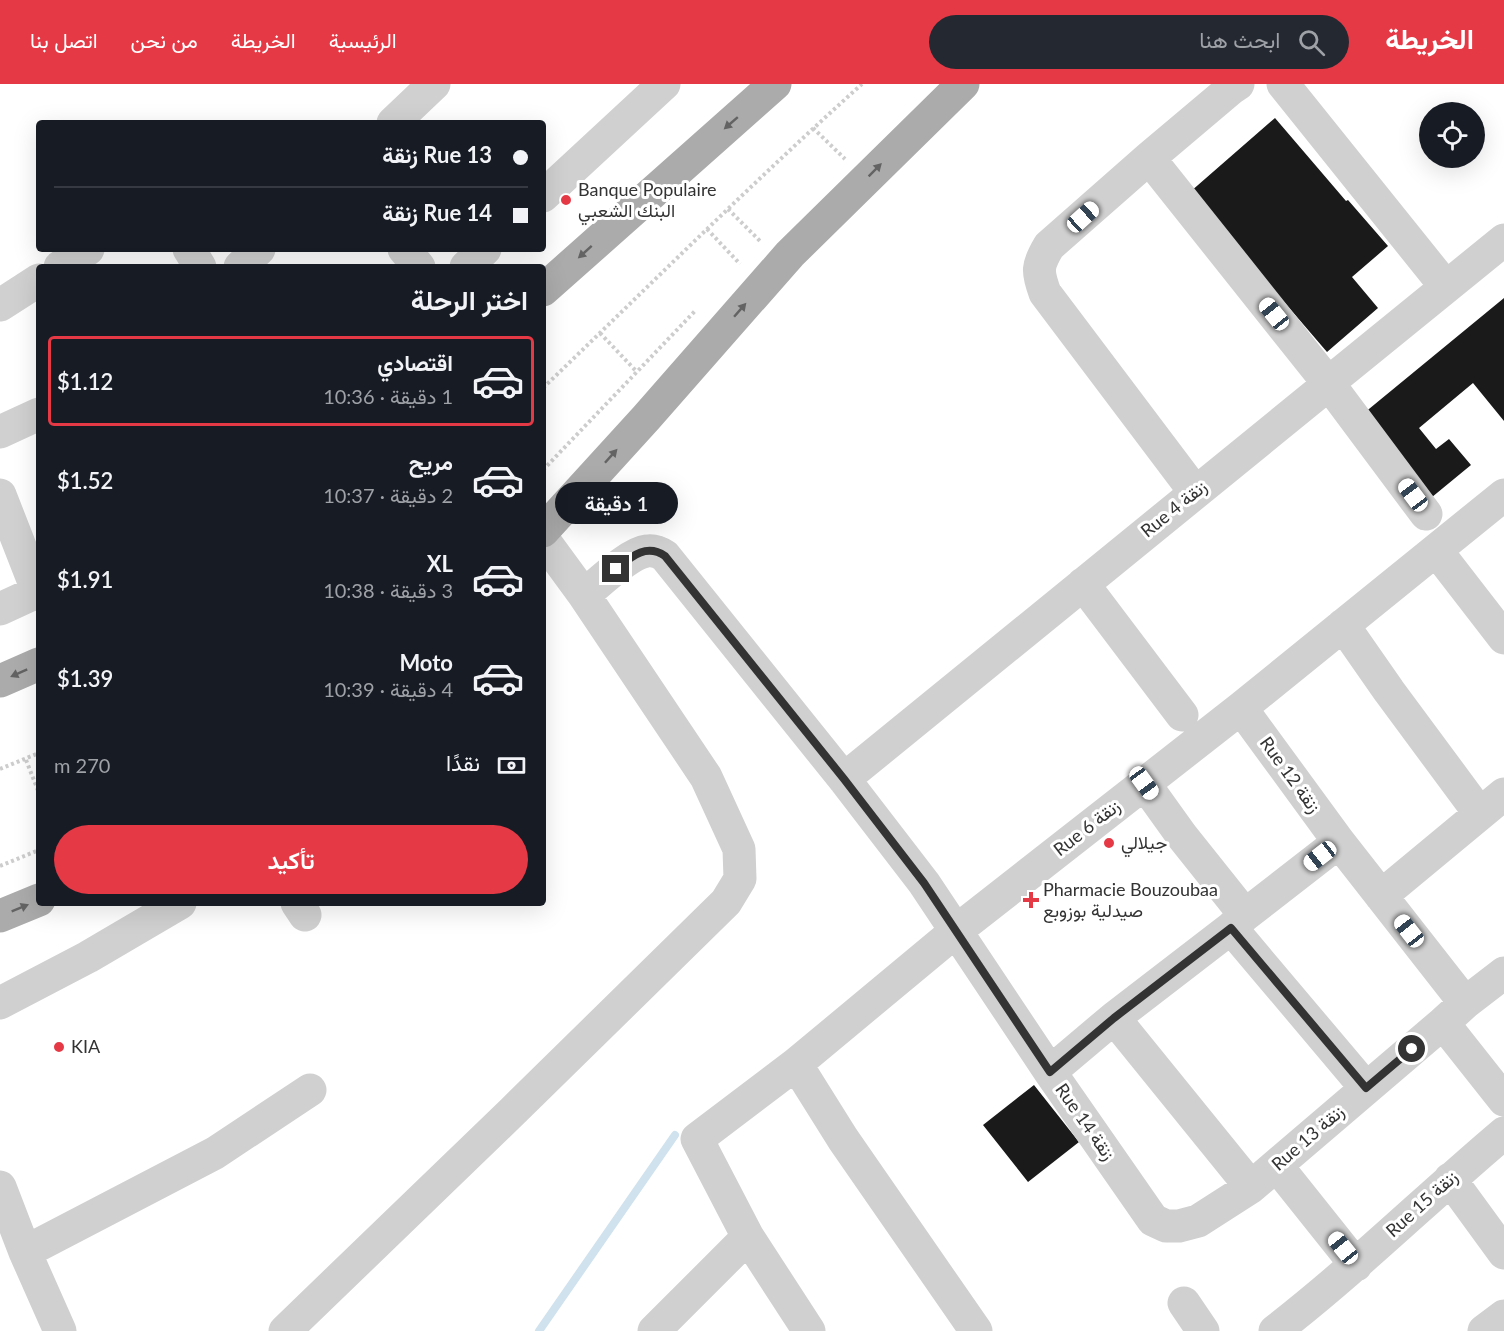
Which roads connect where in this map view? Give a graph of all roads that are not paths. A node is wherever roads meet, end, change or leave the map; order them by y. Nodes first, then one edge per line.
1 (434, 84) edge
2 (664, 84) edge
3 (963, 84) edge
4 (1238, 84) edge
5 (1283, 84) edge
6 (761, 89) edge
7 (396, 120) edge
8 (1149, 158) junction
9 (546, 193) edge
10 (1504, 240) edge
11 (83, 252) edge
12 (256, 252) edge
13 (406, 252) edge
14 (482, 252) edge
15 (65, 264) edge
16 (243, 264) edge
17 (416, 264) edge
18 (469, 264) edge
19 (36, 282) edge
20 (546, 287) edge
21 (1446, 287) junction
22 (0, 305) edge
23 (1329, 384) junction
24 (36, 415) edge
25 (0, 432) edge
26 (1195, 492) junction
27 (0, 495) edge
28 (1504, 495) edge
29 (1426, 514) dead end
30 (546, 528) edge
31 (546, 543) edge
32 (1436, 550) junction
33 (1083, 584) junction
34 (36, 585) edge
35 (36, 593) edge
36 (584, 596) junction
37 (0, 609) edge
38 (1343, 625) junction
39 (1504, 638) edge
40 (36, 665) edge
41 (0, 681) edge
42 (1241, 708) junction
43 (1182, 715) dead end
44 (844, 779) junction
45 (1144, 783) junction
46 (1492, 804) edge
47 (1339, 842) junction
48 (1381, 896) junction
49 (36, 901) edge
50 (175, 906) edge
51 (0, 916) edge
52 (1238, 922) junction
53 (956, 931) junction
54 (1504, 973) edge
55 (0, 1003) edge
56 (1454, 1013) junction
57 (1114, 1018) junction
58 (796, 1064) junction
59 (1050, 1072) junction
60 (1366, 1088) junction
61 (310, 1090) dead end
62 (1504, 1100) edge
63 (1504, 1133) edge
64 (1276, 1166) junction
65 (1450, 1179) junction
66 (0, 1187) edge
67 (1251, 1187) junction
68 (1153, 1220) joint
69 (748, 1237) junction
70 (25, 1252) junction
71 (1504, 1253) edge
72 (1356, 1265) junction
73 (1184, 1302) dead end
74 (1504, 1316) edge
75 (60, 1331) edge
76 (285, 1331) edge
77 (654, 1331) edge
78 (809, 1331) edge
79 (976, 1331) edge
80 (1203, 1331) edge
81 (1275, 1331) edge
82 (1485, 1331) edge

1 - 7 street
2 - 9 street
30 -> 3 main road
4 - 8 street
5 - 21 street
6 -> 20 main road
8 - 23 street
8 - 26 street
10 - 21 street, Rue 4 زنقة
11 - 15 street
12 - 16 street
13 - 17 street
14 - 18 street
19 - 22 street
21 - 23 street, Rue 4 زنقة
23 - 26 street, Rue 4 زنقة
23 - 29 street
24 - 25 street
26 - 33 street, Rue 4 زنقة
27 - 34 street
28 - 32 street, Rue 6 زنقة
31 - 36 street
32 - 38 street, Rue 6 زنقة
32 - 39 street
33 - 43 street
33 - 44 street, Rue 4 زنقة
35 - 37 street
36 - 44 street, Rue 14 زنقة
36 - 76 street
38 - 42 street, Rue 6 زنقة
38 - 46 street
40 -> 41 main road
42 - 45 street, Rue 6 زنقة
42 - 47 street, Rue 12 زنقة
44 - 53 street, Rue 14 زنقة
45 - 52 street
45 - 53 street, Rue 6 زنقة
46 - 48 street
47 - 48 street, Rue 12 زنقة
47 - 52 street
48 - 56 street, Rue 12 زنقة
51 -> 49 main road
50 - 55 street
52 - 57 street
52 - 60 street
53 - 58 street, Rue 6 زنقة
53 - 59 street, Rue 14 زنقة
54 - 56 street, Rue 13 زنقة
56 - 60 street, Rue 13 زنقة
56 - 62 street, Rue 12 زنقة
57 - 59 street
57 - 67 street
58 - 69 street, Rue 6 زنقة
58 - 79 street
59 - 68 street, Rue 14 زنقة
60 - 64 street, Rue 13 زنقة
61 - 70 street
63 - 65 street, Rue 15 زنقة
64 - 67 street, Rue 13 زنقة
64 - 72 street
65 - 71 street
65 - 72 street, Rue 15 زنقة
66 - 70 street
67 - 68 street, Rue 13 زنقة
69 - 77 street
69 - 78 street
70 - 75 street
72 - 81 street, Rue 15 زنقة
73 - 80 street
74 - 82 street

